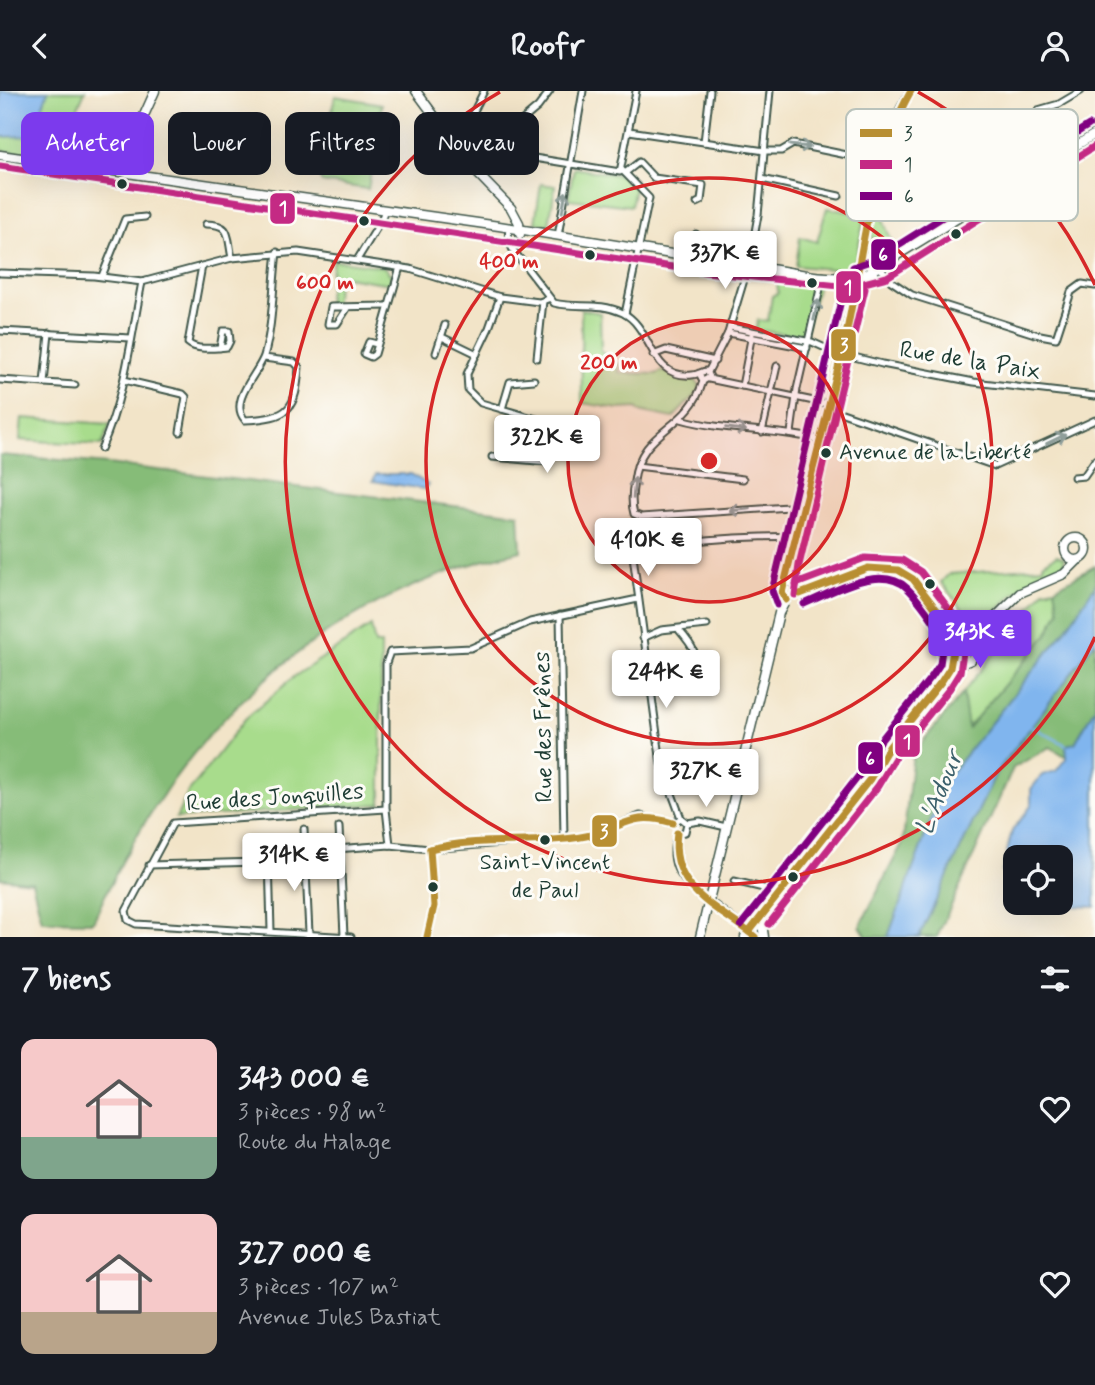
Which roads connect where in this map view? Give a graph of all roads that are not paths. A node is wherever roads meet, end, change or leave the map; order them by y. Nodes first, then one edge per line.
1 (155, 91) edge
2 (416, 91) edge
3 (484, 91) edge
4 (550, 91) edge
5 (583, 91) edge
6 (636, 91) edge
7 (710, 91) edge
8 (770, 91) edge
9 (911, 91) edge
10 (1081, 91) edge
11 (901, 109) edge
12 (1042, 109) edge
13 (146, 112) edge
14 (432, 112) edge
15 (474, 112) edge
16 (531, 112) edge
17 (629, 131) junction
18 (1095, 134) edge
19 (704, 142) junction
20 (1078, 145) edge
21 (765, 151) junction
22 (846, 154) edge
23 (0, 155) edge
24 (21, 158) edge
25 (539, 159) edge
26 (569, 165) junction
27 (623, 171) junction
28 (147, 175) edge
29 (480, 175) edge
30 (762, 179) junction
31 (839, 195) dead end
32 (697, 203) dead end
33 (384, 212) junction
34 (145, 218) dead end
35 (868, 221) edge
36 (956, 221) edge
37 (206, 224) dead end
38 (509, 230) junction
39 (520, 232) junction
40 (696, 234) dead end
41 (558, 237) junction
42 (640, 249) junction
43 (862, 251) junction
44 (277, 252) junction
45 (695, 255) junction
46 (232, 258) junction
47 (357, 260) junction
48 (743, 265) junction
49 (202, 266) junction
50 (400, 267) junction
51 (881, 268) junction
52 (0, 273) edge
53 (102, 277) junction
54 (822, 277) junction
55 (857, 277) junction
56 (142, 282) junction
57 (1095, 285) edge
58 (500, 297) junction
59 (545, 300) junction
60 (852, 302) junction
61 (388, 306) junction
62 (348, 307) dead end
63 (625, 314) junction
64 (445, 325) dead end
65 (729, 330) junction
66 (0, 331) edge
67 (49, 333) junction
68 (752, 334) junction
69 (442, 337) junction
70 (131, 338) junction
71 (377, 344) dead end
72 (808, 345) junction
73 (220, 348) dead end
74 (436, 353) dead end
75 (840, 353) junction
76 (477, 354) junction
77 (653, 355) junction
78 (264, 358) junction
79 (537, 358) dead end
80 (715, 361) junction
81 (777, 366) dead end
82 (707, 377) junction
83 (0, 380) edge
84 (124, 380) junction
85 (534, 380) dead end
86 (44, 383) junction
87 (75, 385) dead end
88 (742, 386) junction
89 (771, 392) junction
90 (1095, 396) edge
91 (798, 398) junction
92 (828, 406) junction
93 (502, 409) junction
94 (681, 419) junction
95 (1095, 420) edge
96 (555, 426) junction
97 (567, 428) dead end
98 (180, 432) dead end
99 (762, 432) junction
100 (791, 433) junction
101 (820, 440) junction
102 (102, 449) dead end
103 (492, 457) dead end
104 (1095, 460) edge
105 (637, 466) junction
106 (1074, 477) dead end
107 (743, 479) dead end
108 (803, 509) junction
109 (796, 537) junction
110 (1091, 547) edge
111 (1074, 559) junction
112 (794, 587) junction
113 (638, 599) junction
114 (786, 600) junction
115 (560, 615) junction
116 (707, 625) dead end
117 (679, 630) junction
118 (643, 638) junction
119 (965, 646) junction
120 (952, 657) junction
121 (961, 664) junction
122 (691, 677) dead end
123 (876, 770) junction
124 (386, 809) junction
125 (681, 818) junction
126 (673, 823) junction
127 (687, 823) junction
128 (339, 827) dead end
129 (726, 827) junction
130 (304, 829) dead end
131 (677, 833) junction
132 (564, 838) junction
133 (390, 845) junction
134 (340, 849) junction
135 (430, 849) junction
136 (305, 851) junction
137 (269, 858) junction
138 (149, 865) junction
139 (734, 881) dead end
140 (780, 892) junction
141 (708, 901) junction
142 (761, 917) junction
143 (271, 931) junction
144 (309, 933) junction
145 (232, 934) edge
146 (750, 935) edge
147 (328, 936) edge
148 (344, 936) edge
149 (351, 937) edge
150 (427, 937) edge
151 (700, 937) edge
152 (764, 937) edge

1 - 13 main road
2 - 14 main road
3 - 15 street
4 - 16 street
5 - 26 street
6 - 17 street
7 - 19 street
8 - 21 street
9 - 11 main road
10 - 12 street
17 - 19 street
17 - 27 street
18 - 20 main road
19 - 21 street
21 -> 22 street
21 - 30 street
23 - 24 main road
25 - 26 street
26 - 27 street
41 -> 26 street
27 - 32 street
27 - 42 street
28 - 33 main road
29 - 39 main road
30 - 31 street
30 - 48 street
33 - 38 main road
33 - 47 street
34 - 53 street
35 - 43 main road
36 - 51 main road
37 - 46 street
38 - 39 main road
38 - 59 street
39 - 41 main road
40 - 45 street
41 - 42 main road
42 - 45 main road
42 - 48 main road
42 - 63 street
43 - 51 main road
43 - 55 main road
44 - 46 street
44 - 47 street
44 - 78 street
45 - 48 main road
46 - 49 street
47 - 50 street
48 - 54 main road
48 - 65 street
49 - 56 street
49 - 73 street
50 - 58 street
50 - 61 street
51 - 55 main road
51 - 57 street
51 - 60 main road
52 - 53 street
53 - 56 street
54 - 55 main road
54 - 60 main road
72 -> 54 street
55 - 60 main road
56 - 70 street
58 - 59 street
58 - 76 street
59 - 63 street
59 - 79 street
60 - 75 main road
61 - 62 street
61 - 71 street
63 - 77 street
64 - 69 street
65 - 68 street, Rue de la Paix
65 - 80 street
66 - 67 street
67 - 70 street
67 - 86 street
68 - 72 street, Rue de la Paix
68 - 88 street
69 - 74 street
69 - 76 street
70 - 84 street
72 - 75 street, Rue de la Paix
72 - 91 street
75 - 90 street, Rue de la Paix
75 - 92 main road
76 - 93 street
77 - 80 street
77 - 82 street
78 - 78 street
80 - 82 street
81 - 89 street
82 - 88 street
82 - 94 street
83 - 86 street
84 - 98 street
84 - 102 street
85 - 93 street
86 - 87 street
88 - 89 street
89 - 91 street
89 - 99 street
91 - 92 street
91 - 100 street
92 -> 95 street
92 - 101 main road
93 - 96 street
94 -> 99 street
94 - 105 street
96 - 97 street
96 - 103 street
99 - 100 street
100 - 101 street
101 - 108 main road
104 - 106 street
105 - 107 street
108 -> 105 street
108 - 109 main road
109 - 112 main road
109 - 113 street
110 - 111 main road
110 - 111 main road
111 - 119 main road
112 - 114 main road
112 - 114 main road
112 - 119 main road
113 - 115 street
113 - 118 street
114 - 129 main road
115 - 124 street
115 - 132 street, Rue des Frênes
116 - 117 street
117 - 118 street
117 - 122 street
118 - 125 street
119 - 120 main road
119 - 121 main road
120 - 121 main road
120 - 123 main road
121 - 123 main road
123 - 140 main road
124 - 133 street
124 - 138 street, Rue des Jonquilles
125 - 126 street
125 - 127 street
126 - 131 street
126 - 132 street
127 - 129 street
127 - 131 street
128 - 134 street
129 - 141 main road
130 - 136 street
131 - 141 street
132 - 135 street
133 - 134 street
133 - 135 street
134 - 136 street
134 - 148 street
135 - 150 street
136 - 137 street
136 - 144 street
137 - 138 street
137 - 143 street
138 - 145 street
139 - 140 street
140 - 142 main road
141 - 146 main road
141 - 151 main road
142 - 146 main road
142 - 152 main road
143 - 144 street
143 - 145 street
144 - 147 street
147 - 148 street
148 - 149 street

